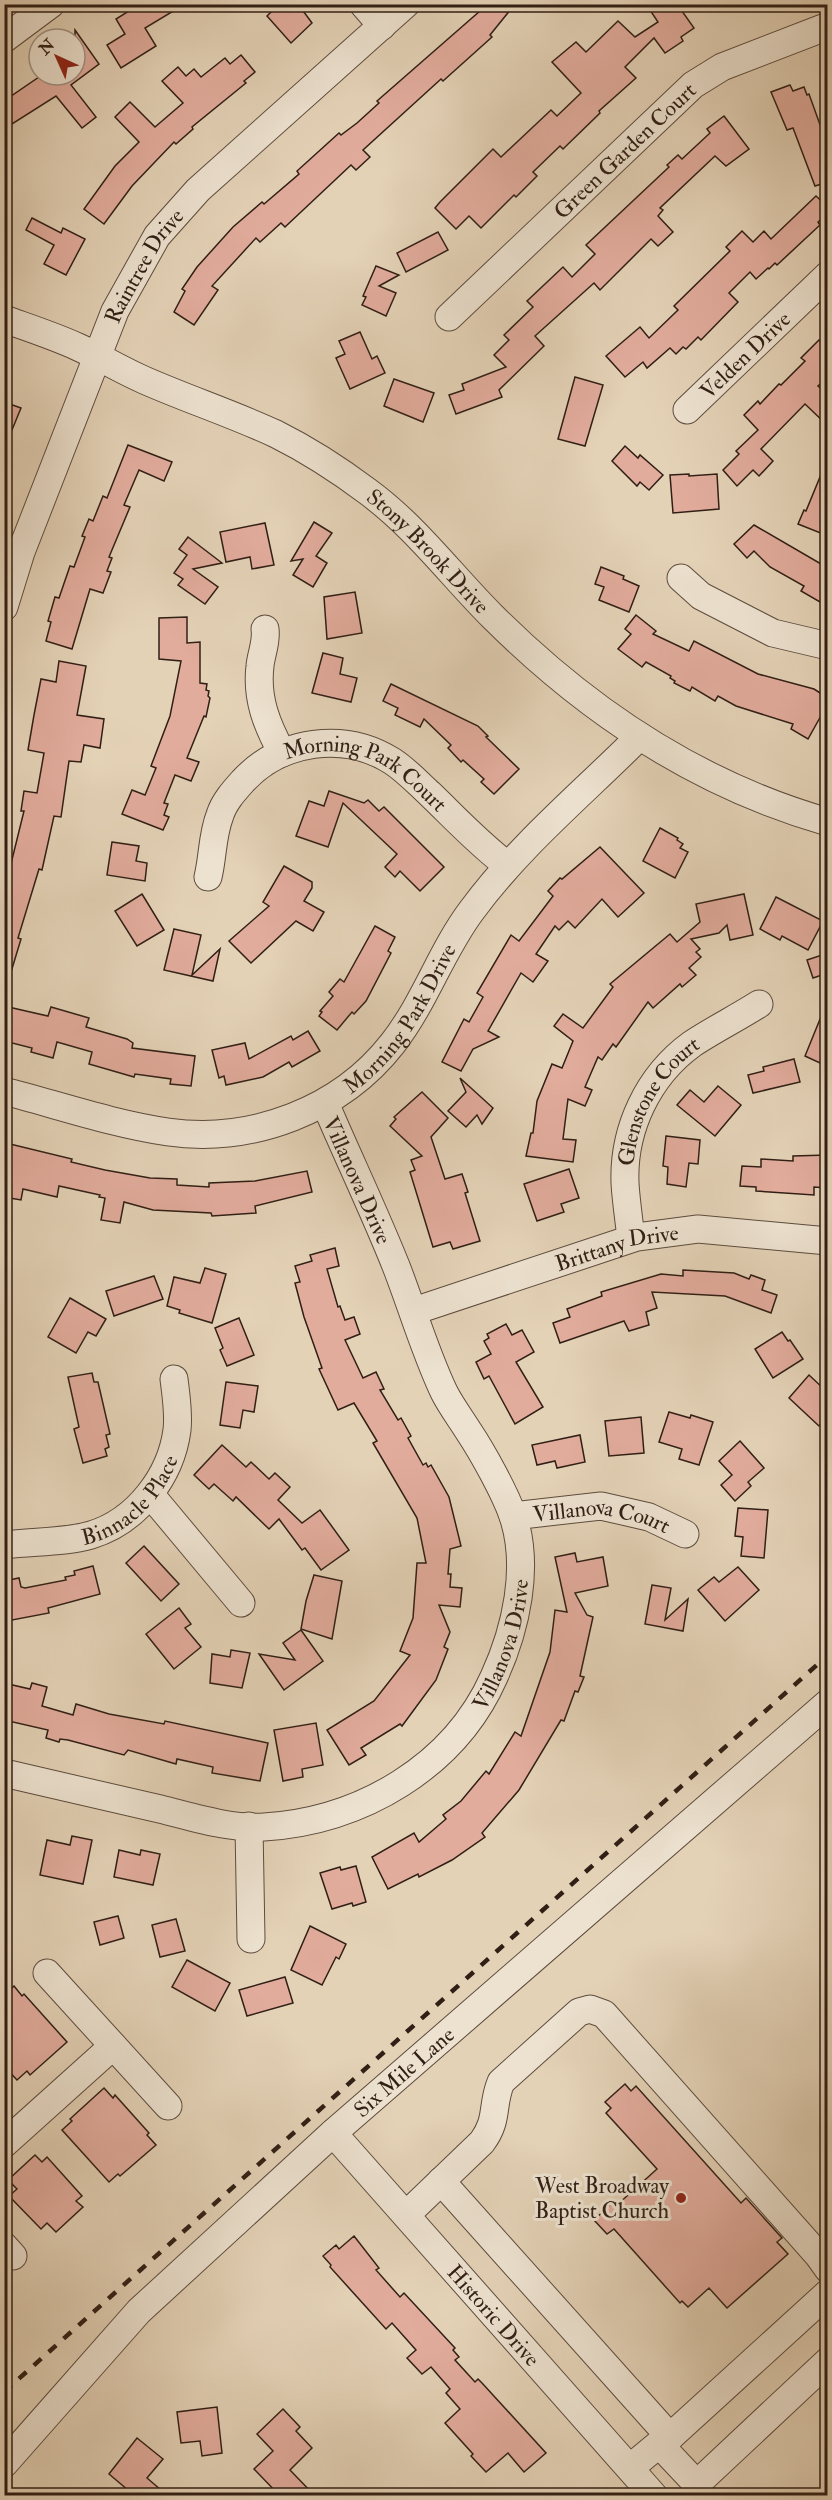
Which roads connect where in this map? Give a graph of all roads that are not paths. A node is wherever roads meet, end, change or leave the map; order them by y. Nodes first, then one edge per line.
1 (51, 4) edge
2 (363, 4) edge
3 (406, 4) edge
4 (823, 4) edge
5 (828, 17) edge
6 (382, 26) junction
7 (828, 26) edge
8 (4, 39) edge
9 (828, 275) edge
10 (449, 317) dead end
11 (4, 319) edge
12 (98, 357) junction
13 (687, 410) dead end
14 (681, 578) dead end
15 (4, 607) edge
16 (265, 629) dead end
17 (828, 645) edge
18 (639, 737) junction
19 (282, 753) junction
20 (828, 822) edge
21 (507, 865) junction
22 (208, 877) dead end
23 (759, 1004) dead end
24 (4, 1091) edge
25 (325, 1103) junction
26 (631, 1238) junction
27 (828, 1241) edge
28 (414, 1311) junction
29 (174, 1379) dead end
30 (150, 1494) junction
31 (513, 1516) junction
32 (686, 1534) dead end
33 (4, 1545) edge
34 (241, 1603) dead end
35 (828, 1703) edge
36 (4, 1773) edge
37 (249, 1826) junction
38 (251, 1938) dead end
39 (47, 1973) dead end
40 (113, 2046) junction
41 (168, 2106) dead end
42 (333, 2133) junction
43 (4, 2144) edge
44 (441, 2181) junction
45 (406, 2215) junction
46 (828, 2269) edge
47 (828, 2293) edge
48 (828, 2361) edge
49 (665, 2441) junction
50 (4, 2464) edge
51 (630, 2468) junction
52 (654, 2496) edge

1 - 8 street
2 - 6 street
3 - 6 street, Raintree Drive
4 - 5 street
6 - 12 street, Raintree Drive
7 - 10 street, Green Garden Court
9 - 13 street, Velden Drive
11 - 12 street, Stony Brook Drive
12 - 15 street, Raintree Drive
12 - 18 street, Stony Brook Drive
14 - 17 street
16 - 19 street
18 - 20 street, Stony Brook Drive
18 - 21 street, Morning Park Drive
19 - 21 street, Morning Park Court
19 - 22 street, Morning Park Court
21 - 25 street, Morning Park Drive
23 - 26 street, Glenstone Court
24 - 25 street, Morning Park Drive
25 - 28 street, Villanova Drive
26 - 27 street, Brittany Drive
26 - 28 street, Brittany Drive
28 - 31 street, Villanova Drive
29 - 30 street, Binnacle Place
30 - 33 street, Binnacle Place
30 - 34 street
31 - 32 street, Villanova Court
31 - 37 street, Villanova Drive
35 - 42 street, Six Mile Lane
36 - 37 street, Villanova Drive
37 - 38 street
39 - 40 street
40 - 41 street
40 - 43 street
42 - 45 street, Historic Drive
42 - 50 street, Six Mile Lane
44 - 45 street
44 - 46 street
44 - 49 street
45 - 51 street, Historic Drive
47 - 49 street
48 - 49 street
49 - 51 street
51 - 52 street, Historic Drive

